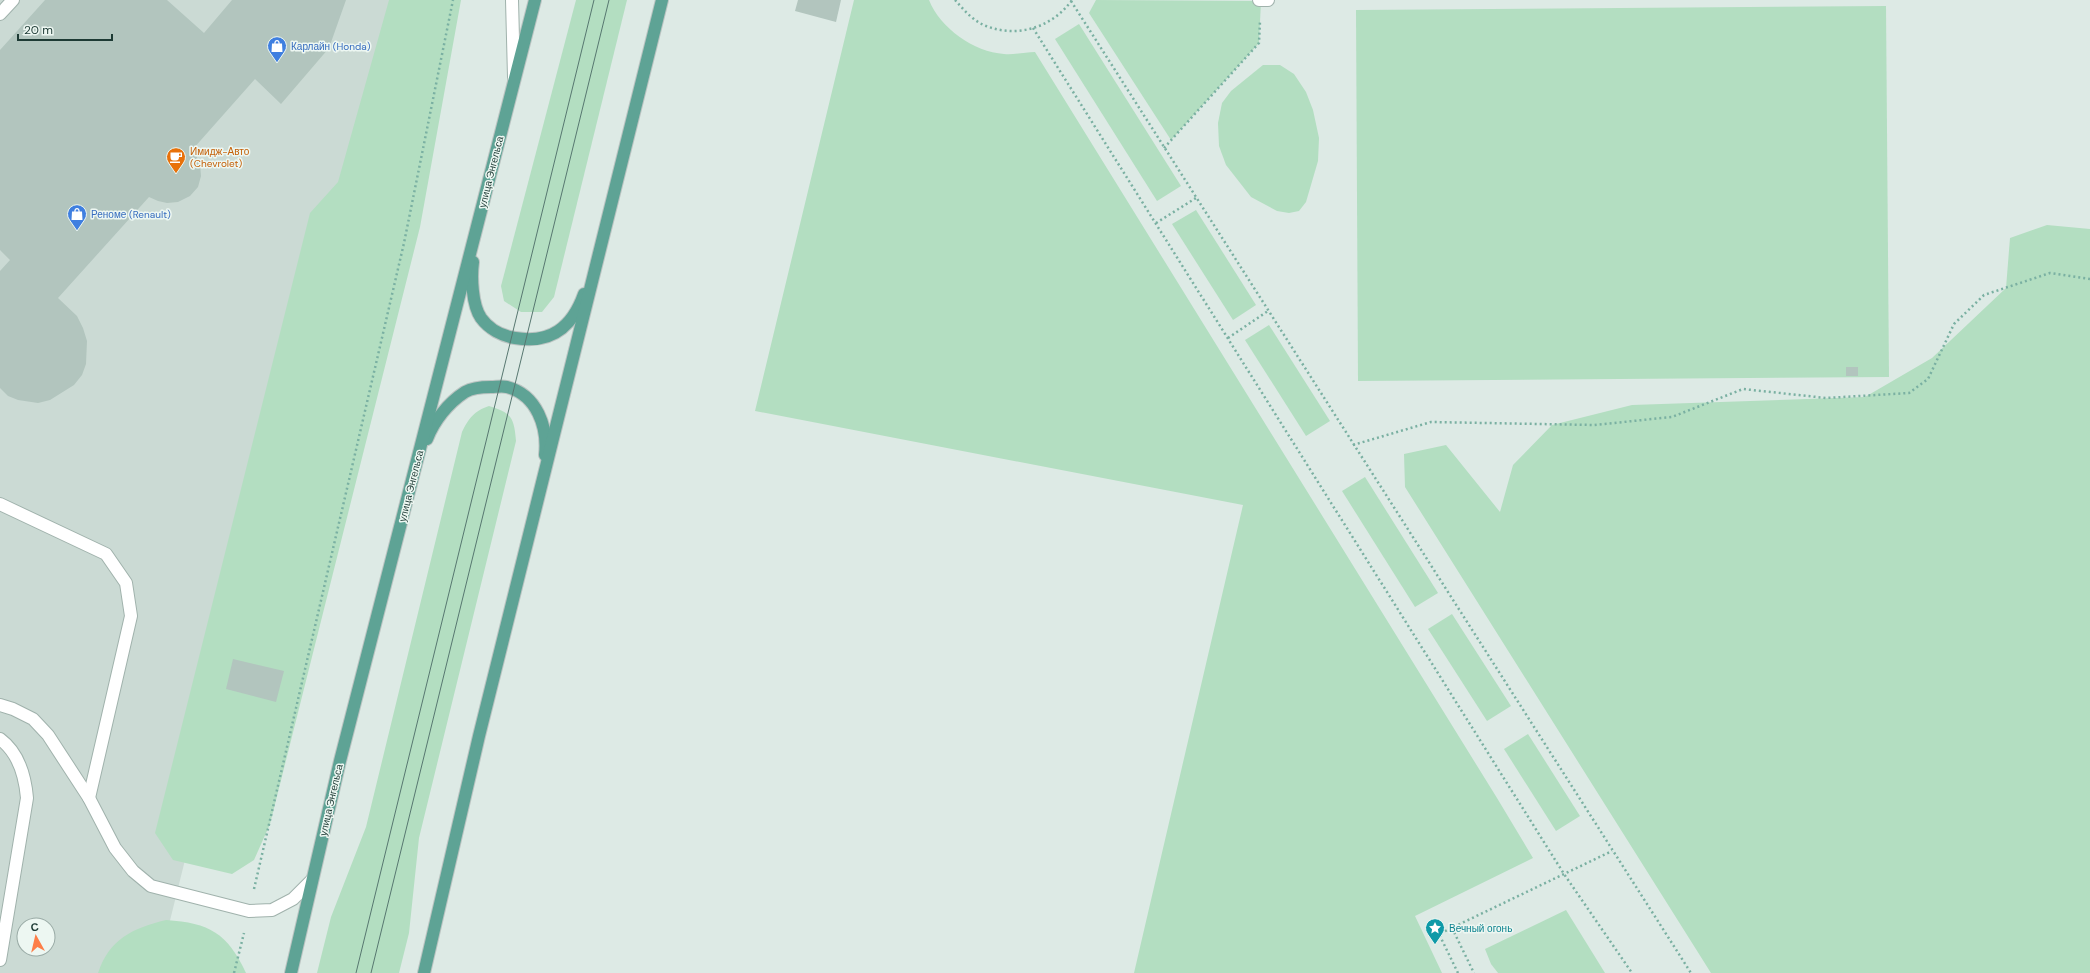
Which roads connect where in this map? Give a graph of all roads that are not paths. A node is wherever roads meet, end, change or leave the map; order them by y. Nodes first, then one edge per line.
1 (12, 0) edge
2 (512, 0) edge
3 (535, 0) edge
4 (662, 0) edge
5 (1259, 0) edge
6 (1268, 0) edge
7 (0, 14) edge
8 (514, 84) junction
9 (480, 217) junction
10 (600, 250) junction
11 (414, 471) junction
12 (540, 492) junction
13 (0, 504) edge
14 (0, 705) edge
15 (0, 740) edge
16 (89, 798) junction
17 (312, 880) junction
18 (0, 960) edge
19 (291, 973) edge
20 (424, 973) edge

1 - 7 street
2 - 8 street
3 - 8 main road, улица Энгельса
4 - 10 main road
5 - 6 street
8 - 9 main road, улица Энгельса
9 - 10 main road
9 - 11 main road, улица Энгельса
10 - 12 main road
11 - 12 main road
11 - 17 main road, улица Энгельса
12 - 20 main road
13 - 16 street
14 - 16 street
15 - 18 street
16 - 17 street
17 - 19 main road, улица Энгельса

